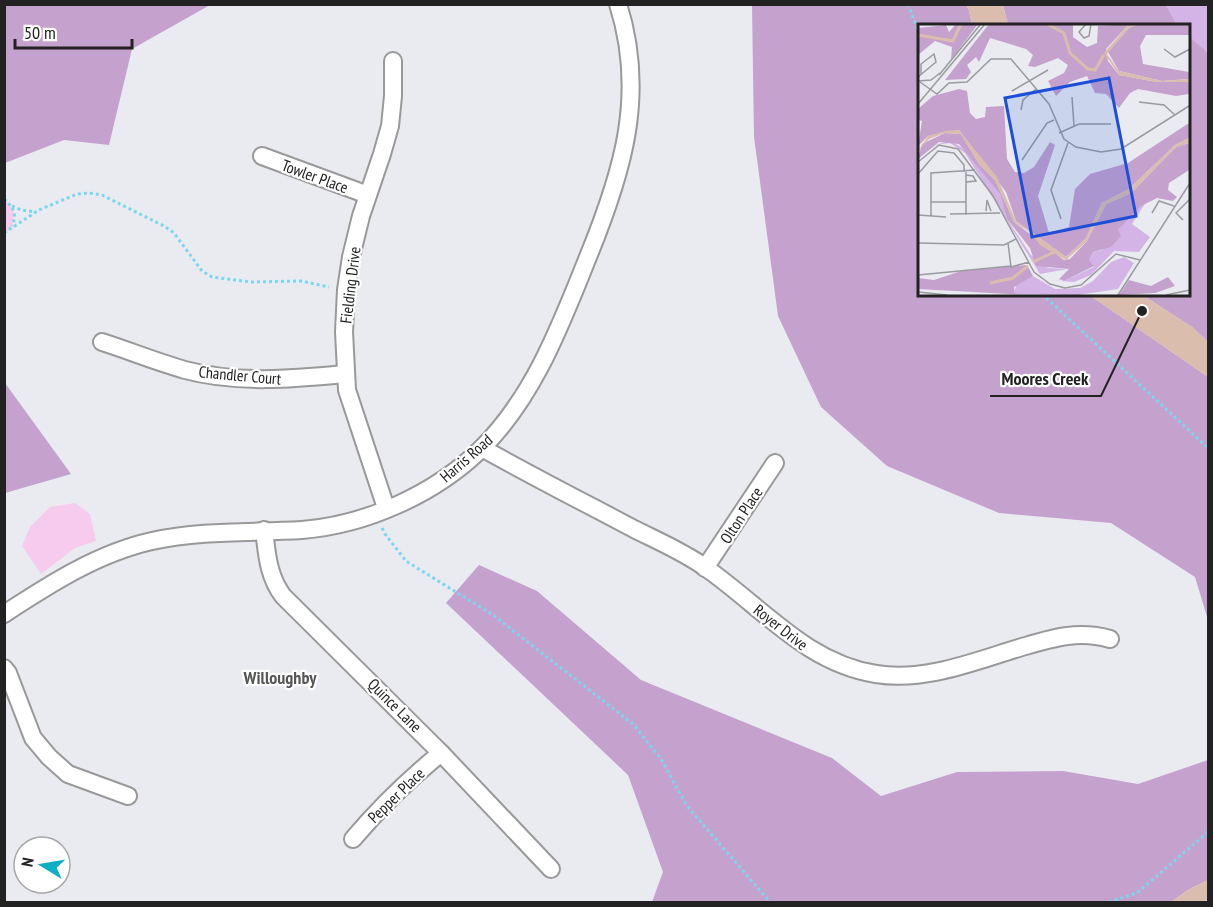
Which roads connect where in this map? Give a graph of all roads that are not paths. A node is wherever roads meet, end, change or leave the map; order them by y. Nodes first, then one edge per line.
1 (618, 4) edge
2 (393, 61) dead end
3 (262, 156) dead end
4 (368, 195) junction
5 (102, 342) dead end
6 (345, 374) junction
7 (482, 448) junction
8 (775, 463) dead end
9 (381, 510) junction
10 (264, 530) junction
11 (705, 567) junction
12 (4, 614) edge
13 (1110, 639) dead end
14 (4, 668) edge
15 (441, 753) junction
16 (128, 796) dead end
17 (353, 839) dead end
18 (551, 869) dead end

1 - 7 street, Harris Road
2 - 4 street, Fielding Drive
3 - 4 street, Towler Place
4 - 6 street, Fielding Drive
5 - 6 street, Chandler Court
6 - 9 street, Fielding Drive
7 - 9 street, Harris Road
7 - 11 street, Royer Drive
8 - 11 street, Olton Place
9 - 10 street, Harris Road
10 - 12 street, Harris Road
10 - 15 street, Quince Lane
11 - 13 street, Royer Drive
14 - 16 street
15 - 17 street, Pepper Place
15 - 18 street, Quince Lane

